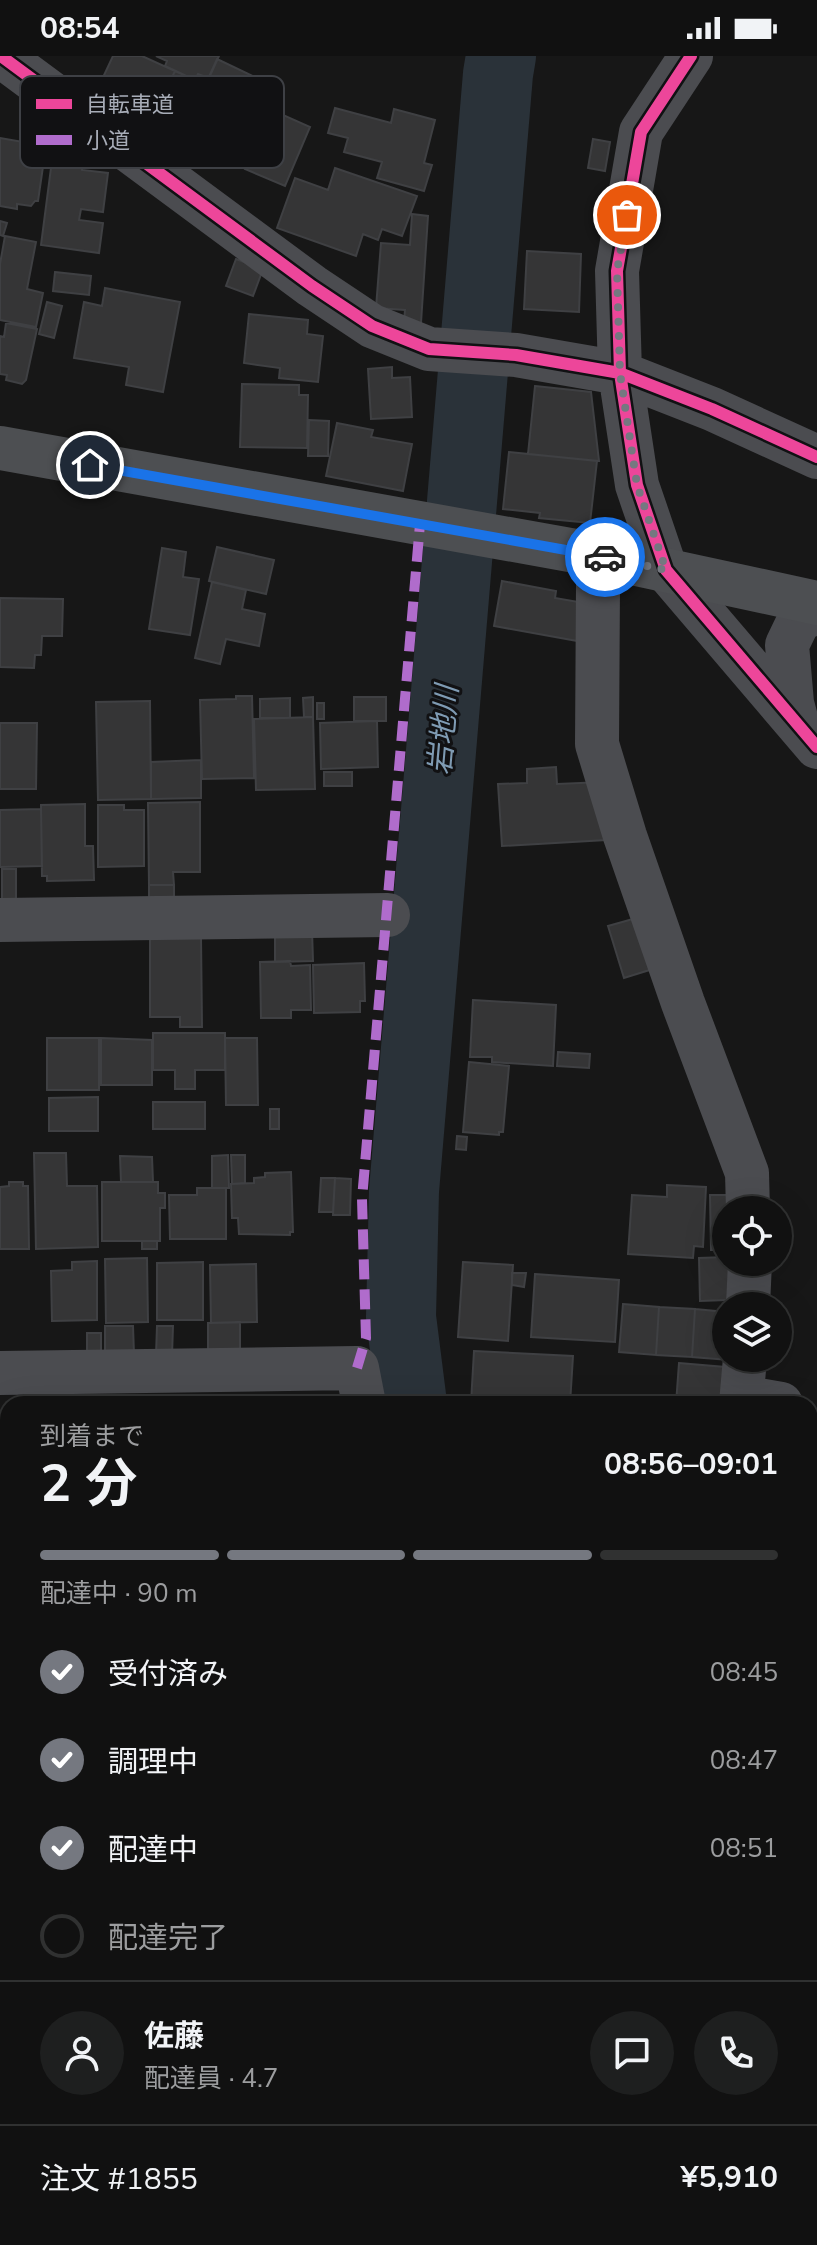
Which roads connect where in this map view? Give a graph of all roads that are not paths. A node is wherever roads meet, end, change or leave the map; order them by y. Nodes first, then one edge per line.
1 (1, 56) edge
2 (691, 56) edge
3 (28, 76) edge
4 (152, 168) edge
5 (620, 373) junction
6 (0, 448) edge
7 (817, 457) edge
8 (589, 569) junction
9 (666, 570) junction
10 (806, 604) edge
11 (755, 674) junction
12 (807, 736) edge
13 (388, 915) dead end
14 (0, 920) edge
15 (748, 1196) edge
16 (0, 1373) edge
17 (362, 1396) edge

1 - 3 street
2 - 5 street
4 - 5 street
5 - 7 street
5 - 9 street
6 - 8 main road
8 - 9 main road
8 - 15 street
9 - 10 main road
9 - 11 street
10 - 11 street
10 - 12 street
11 - 12 street
13 - 14 street
16 - 17 street

